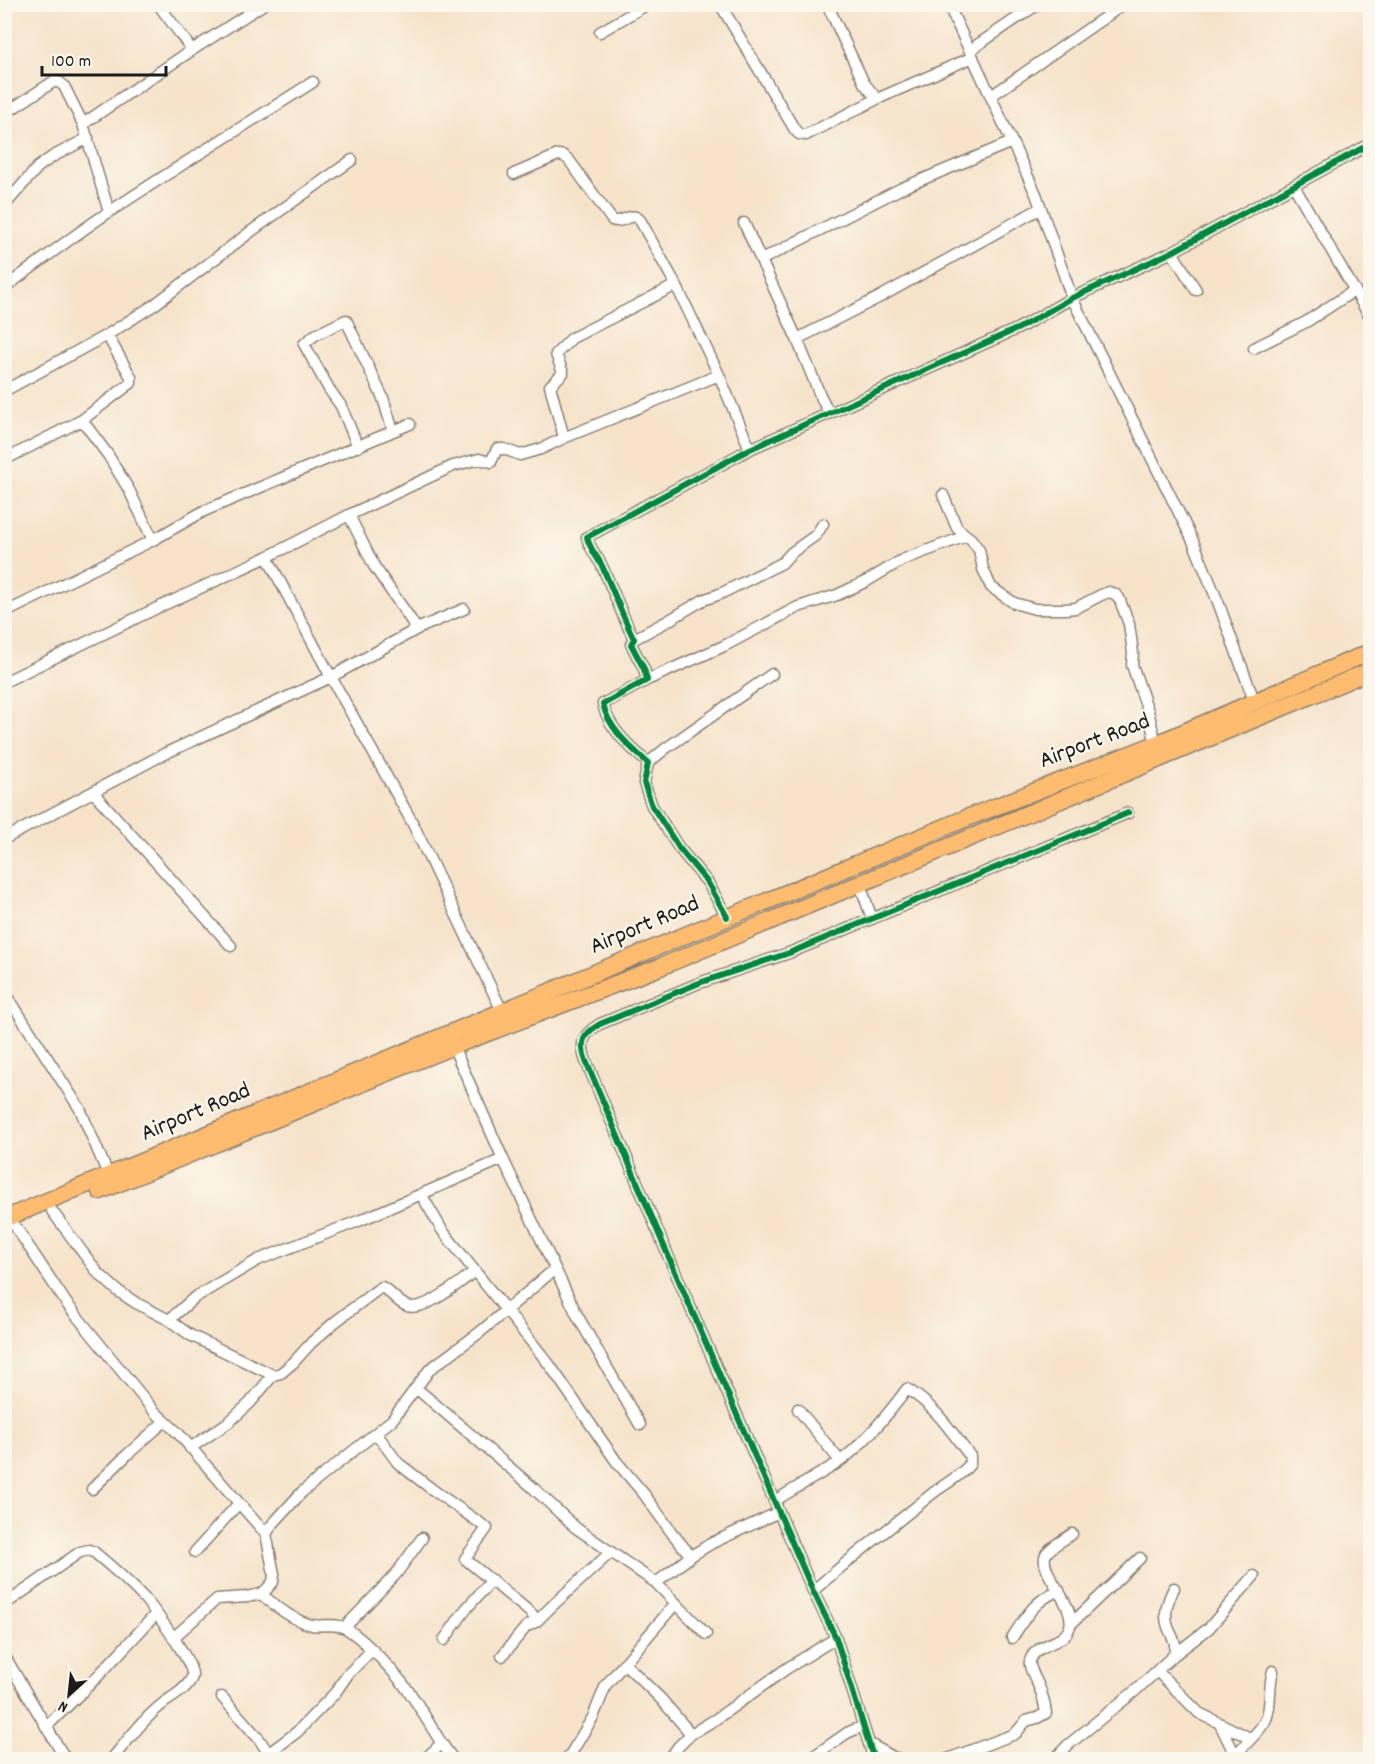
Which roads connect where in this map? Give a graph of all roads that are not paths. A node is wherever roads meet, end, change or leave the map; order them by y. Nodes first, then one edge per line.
1 (158, 4) edge
2 (264, 4) edge
3 (648, 4) edge
4 (720, 4) edge
5 (827, 4) edge
6 (948, 4) edge
7 (1038, 4) edge
8 (1124, 4) edge
9 (600, 32) dead end
10 (192, 50) junction
11 (972, 54) junction
12 (313, 82) dead end
13 (991, 96) junction
14 (877, 99) junction
15 (4, 114) edge
16 (83, 124) junction
17 (88, 138) junction
18 (1012, 142) junction
19 (1371, 144) edge
20 (352, 160) dead end
21 (514, 174) dead end
22 (1294, 186) junction
23 (4, 206) edge
24 (1041, 208) junction
25 (109, 212) junction
26 (744, 223) dead end
27 (1172, 252) junction
28 (761, 260) junction
29 (676, 285) junction
30 (4, 288) edge
31 (1196, 290) dead end
32 (1354, 290) junction
33 (1072, 298) junction
34 (1371, 317) edge
35 (107, 335) junction
36 (797, 339) junction
37 (1254, 348) dead end
38 (719, 375) junction
39 (4, 391) edge
40 (829, 413) junction
41 (82, 420) junction
42 (410, 424) dead end
43 (393, 431) junction
44 (564, 438) junction
45 (358, 447) junction
46 (750, 449) junction
47 (4, 460) edge
48 (943, 495) dead end
49 (349, 515) junction
50 (823, 524) dead end
51 (966, 536) junction
52 (153, 540) junction
53 (267, 557) junction
54 (464, 609) dead end
55 (4, 613) edge
56 (417, 629) junction
57 (633, 639) junction
58 (1371, 652) edge
59 (1371, 671) edge
60 (771, 674) dead end
61 (331, 677) junction
62 (647, 680) junction
63 (4, 682) edge
64 (1255, 703) junction
65 (1156, 744) junction
66 (648, 763) junction
67 (93, 792) junction
68 (1128, 813) dead end
69 (4, 839) edge
70 (860, 884) junction
71 (727, 917) junction
72 (872, 919) junction
73 (231, 946) dead end
74 (4, 992) edge
75 (502, 1011) junction
76 (453, 1046) junction
77 (503, 1159) junction
78 (111, 1180) junction
79 (421, 1194) junction
80 (52, 1211) junction
81 (8, 1225) edge
82 (555, 1269) junction
83 (475, 1271) junction
84 (506, 1310) junction
85 (170, 1320) junction
86 (273, 1376) junction
87 (416, 1388) junction
88 (798, 1409) dead end
89 (165, 1421) junction
90 (640, 1425) dead end
91 (376, 1433) junction
92 (190, 1448) junction
93 (840, 1461) junction
94 (92, 1489) dead end
95 (775, 1501) junction
96 (239, 1503) junction
97 (779, 1512) junction
98 (266, 1534) junction
99 (1072, 1534) dead end
100 (422, 1538) dead end
101 (195, 1552) dead end
102 (611, 1552) junction
103 (691, 1556) junction
104 (1140, 1558) dead end
105 (1254, 1576) dead end
106 (492, 1580) junction
107 (656, 1583) junction
108 (1174, 1588) dead end
109 (1059, 1590) junction
110 (813, 1591) junction
111 (261, 1594) junction
112 (676, 1603) junction
113 (4, 1605) edge
114 (156, 1614) junction
115 (537, 1621) junction
116 (1071, 1624) junction
117 (345, 1627) junction
118 (706, 1634) dead end
119 (173, 1638) junction
120 (836, 1638) junction
121 (1012, 1638) dead end
122 (444, 1640) dead end
123 (372, 1650) junction
124 (1174, 1655) junction
125 (4, 1656) edge
126 (502, 1656) dead end
127 (624, 1663) junction
128 (1157, 1671) junction
129 (1272, 1671) dead end
130 (222, 1697) dead end
131 (1220, 1724) junction
132 (863, 1726) junction
133 (46, 1727) junction
134 (691, 1734) junction
135 (1250, 1738) junction
136 (441, 1744) junction
137 (870, 1744) junction
138 (265, 1757) edge
139 (1233, 1757) edge
140 (66, 1760) edge
141 (111, 1760) edge
142 (424, 1760) edge
143 (454, 1760) edge
144 (567, 1760) edge
145 (669, 1760) edge
146 (808, 1760) edge
147 (874, 1760) edge
148 (897, 1760) edge
149 (945, 1760) edge
150 (1054, 1760) edge

1 - 10 street
2 - 10 street
3 - 9 street
4 - 14 street
5 - 14 street
6 - 11 street
7 - 11 street
8 - 13 street
10 - 16 street
11 - 13 street
11 - 14 street
12 - 25 street
13 - 18 street
15 - 16 street
16 - 17 street
17 - 23 street
17 - 25 street
18 - 24 street
18 - 28 street
19 - 22 street
20 - 35 street
21 - 29 street
22 - 27 street
22 - 32 street
24 - 33 street
24 - 36 street
25 - 30 street
26 - 28 street
27 - 31 street
27 - 33 street
28 - 36 street
29 - 38 street
29 - 44 street
32 - 34 street
32 - 37 street
33 - 40 street
33 - 64 street
35 - 39 street
35 - 41 street
36 - 40 street
38 - 44 street
38 - 46 street
40 - 46 street
41 - 47 street
41 - 52 street
42 - 43 street
43 - 45 street
43 - 45 street
44 - 49 street
45 - 52 street
46 - 57 street
48 - 51 street
49 - 53 street
49 - 56 street
50 - 57 street
51 - 62 street
51 - 65 street
52 - 55 street
53 - 61 street
53 - 63 street
54 - 56 street
56 - 61 street
57 - 62 street
58 - 64 highway, Airport Road
59 - 70 highway, Airport Road
60 - 66 street
61 - 67 street
61 - 75 street
62 - 66 street
64 - 65 highway, Airport Road
65 - 71 highway, Airport Road
66 - 71 street
67 - 69 street
67 - 73 street
68 - 72 street
70 - 72 street
70 - 76 highway, Airport Road
71 - 75 highway, Airport Road
72 - 95 street
74 - 78 street
75 - 78 highway, Airport Road
76 - 77 street
76 - 78 highway, Airport Road
77 - 79 street
77 - 82 street
78 - 80 highway, Airport Road
78 - 81 highway, Airport Road
79 - 83 street
79 - 85 street
80 - 81 highway, Airport Road
80 - 85 street
81 - 89 street
82 - 84 street
82 - 90 street
83 - 84 street
83 - 86 street
84 - 87 street
84 - 103 street
85 - 86 street
86 - 92 street
87 - 91 street
87 - 102 street
88 - 93 street
89 - 92 street
89 - 94 street
91 - 98 street
91 - 106 street
92 - 96 street
93 - 95 street
93 - 110 street
95 - 97 street
96 - 98 street
96 - 101 street
97 - 103 street
97 - 110 street
98 - 111 street
99 - 109 street
100 - 117 street
102 - 107 street
102 - 115 street
103 - 107 street
104 - 116 street
105 - 124 street
106 - 115 street
106 - 122 street
107 - 112 street
108 - 124 street
109 - 116 street
109 - 121 street
110 - 120 street
111 - 117 street
111 - 119 street
112 - 118 street
112 - 127 street
113 - 114 street
114 - 119 street
114 - 133 street
115 - 126 street
116 - 149 street
117 - 123 street
119 - 141 street
120 - 132 street
120 - 134 street
123 - 136 street
123 - 138 street
124 - 128 street
125 - 133 street
127 - 134 street
127 - 144 street
128 - 131 street
128 - 150 street
129 - 135 street
130 - 138 street
131 - 135 street
131 - 139 street
132 - 137 street
132 - 146 street
133 - 140 street
134 - 145 street
135 - 139 street
136 - 142 street
136 - 143 street
137 - 147 street
137 - 148 street

